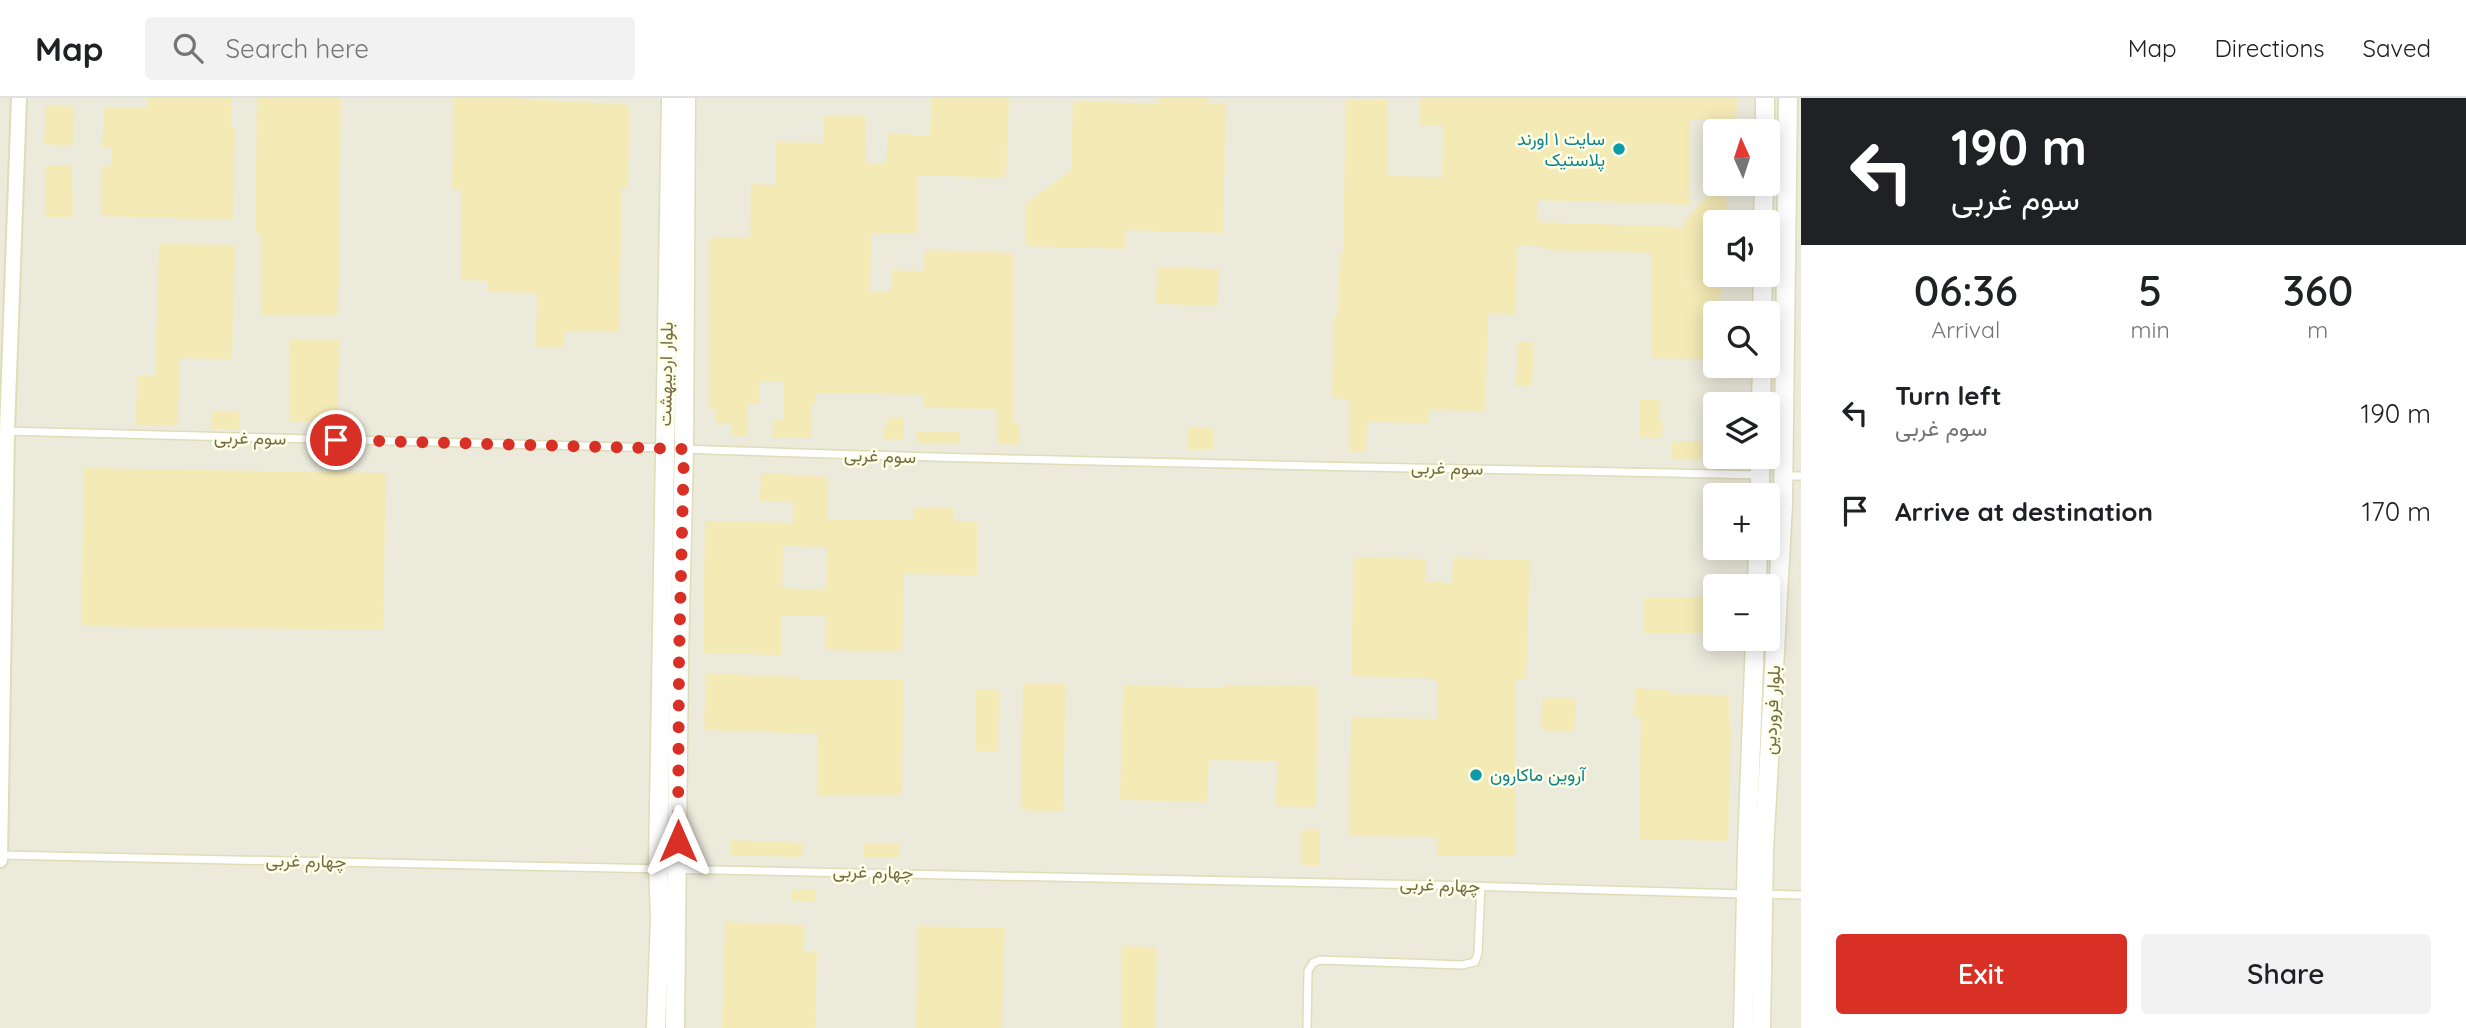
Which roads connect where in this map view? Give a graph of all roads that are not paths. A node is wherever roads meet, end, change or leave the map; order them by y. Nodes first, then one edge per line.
1 (19, 98) edge
2 (671, 98) edge
3 (686, 98) edge
4 (1765, 98) edge
5 (1788, 98) edge
6 (1765, 119) edge
7 (4, 431) edge
8 (1784, 441) junction
9 (666, 448) junction
10 (684, 449) junction
11 (1780, 450) edge
12 (1761, 469) edge
13 (1760, 475) junction
14 (1792, 476) edge
15 (1760, 483) edge
16 (1780, 494) edge
17 (1783, 504) junction
18 (1755, 651) edge
19 (1755, 851) junction
20 (0, 858) edge
21 (658, 866) junction
22 (678, 867) junction
23 (1481, 886) junction
24 (1755, 894) junction
25 (1801, 895) edge
26 (1754, 917) junction
27 (656, 1028) edge
28 (675, 1028) edge
29 (1307, 1028) edge
30 (1744, 1028) edge
31 (1761, 1028) edge

1 - 7 street
2 - 9 street, بلوار اردیبهشت
3 - 10 street, بلوار اردیبهشت
4 - 6 street
5 - 8 street, بلوار فروردین
7 - 9 lane, سوم غربی
7 - 20 street
8 - 11 street
8 - 14 street, بلوار فروردین
9 - 10 lane, سوم غربی
9 - 21 street, بلوار اردیبهشت
10 - 13 lane, سوم غربی
10 - 22 street, بلوار اردیبهشت
12 - 13 street
13 - 14 street
13 - 15 street
14 - 17 street, بلوار فروردین
16 - 17 street
17 - 19 street, بلوار فروردین
18 - 19 street, بلوار فروردین
19 - 24 street, بلوار فروردین
20 - 21 lane, چهارم غربی
21 - 22 lane, چهارم غربی
21 - 27 street, بلوار اردیبهشت
22 - 23 lane, چهارم غربی
22 - 28 street, بلوار اردیبهشت
23 - 24 lane, چهارم غربی
23 - 29 lane
24 - 25 lane, چهارم غربی
24 - 26 street, بلوار فروردین
26 - 30 street, بلوار فروردین
26 - 31 street, بلوار فروردین

